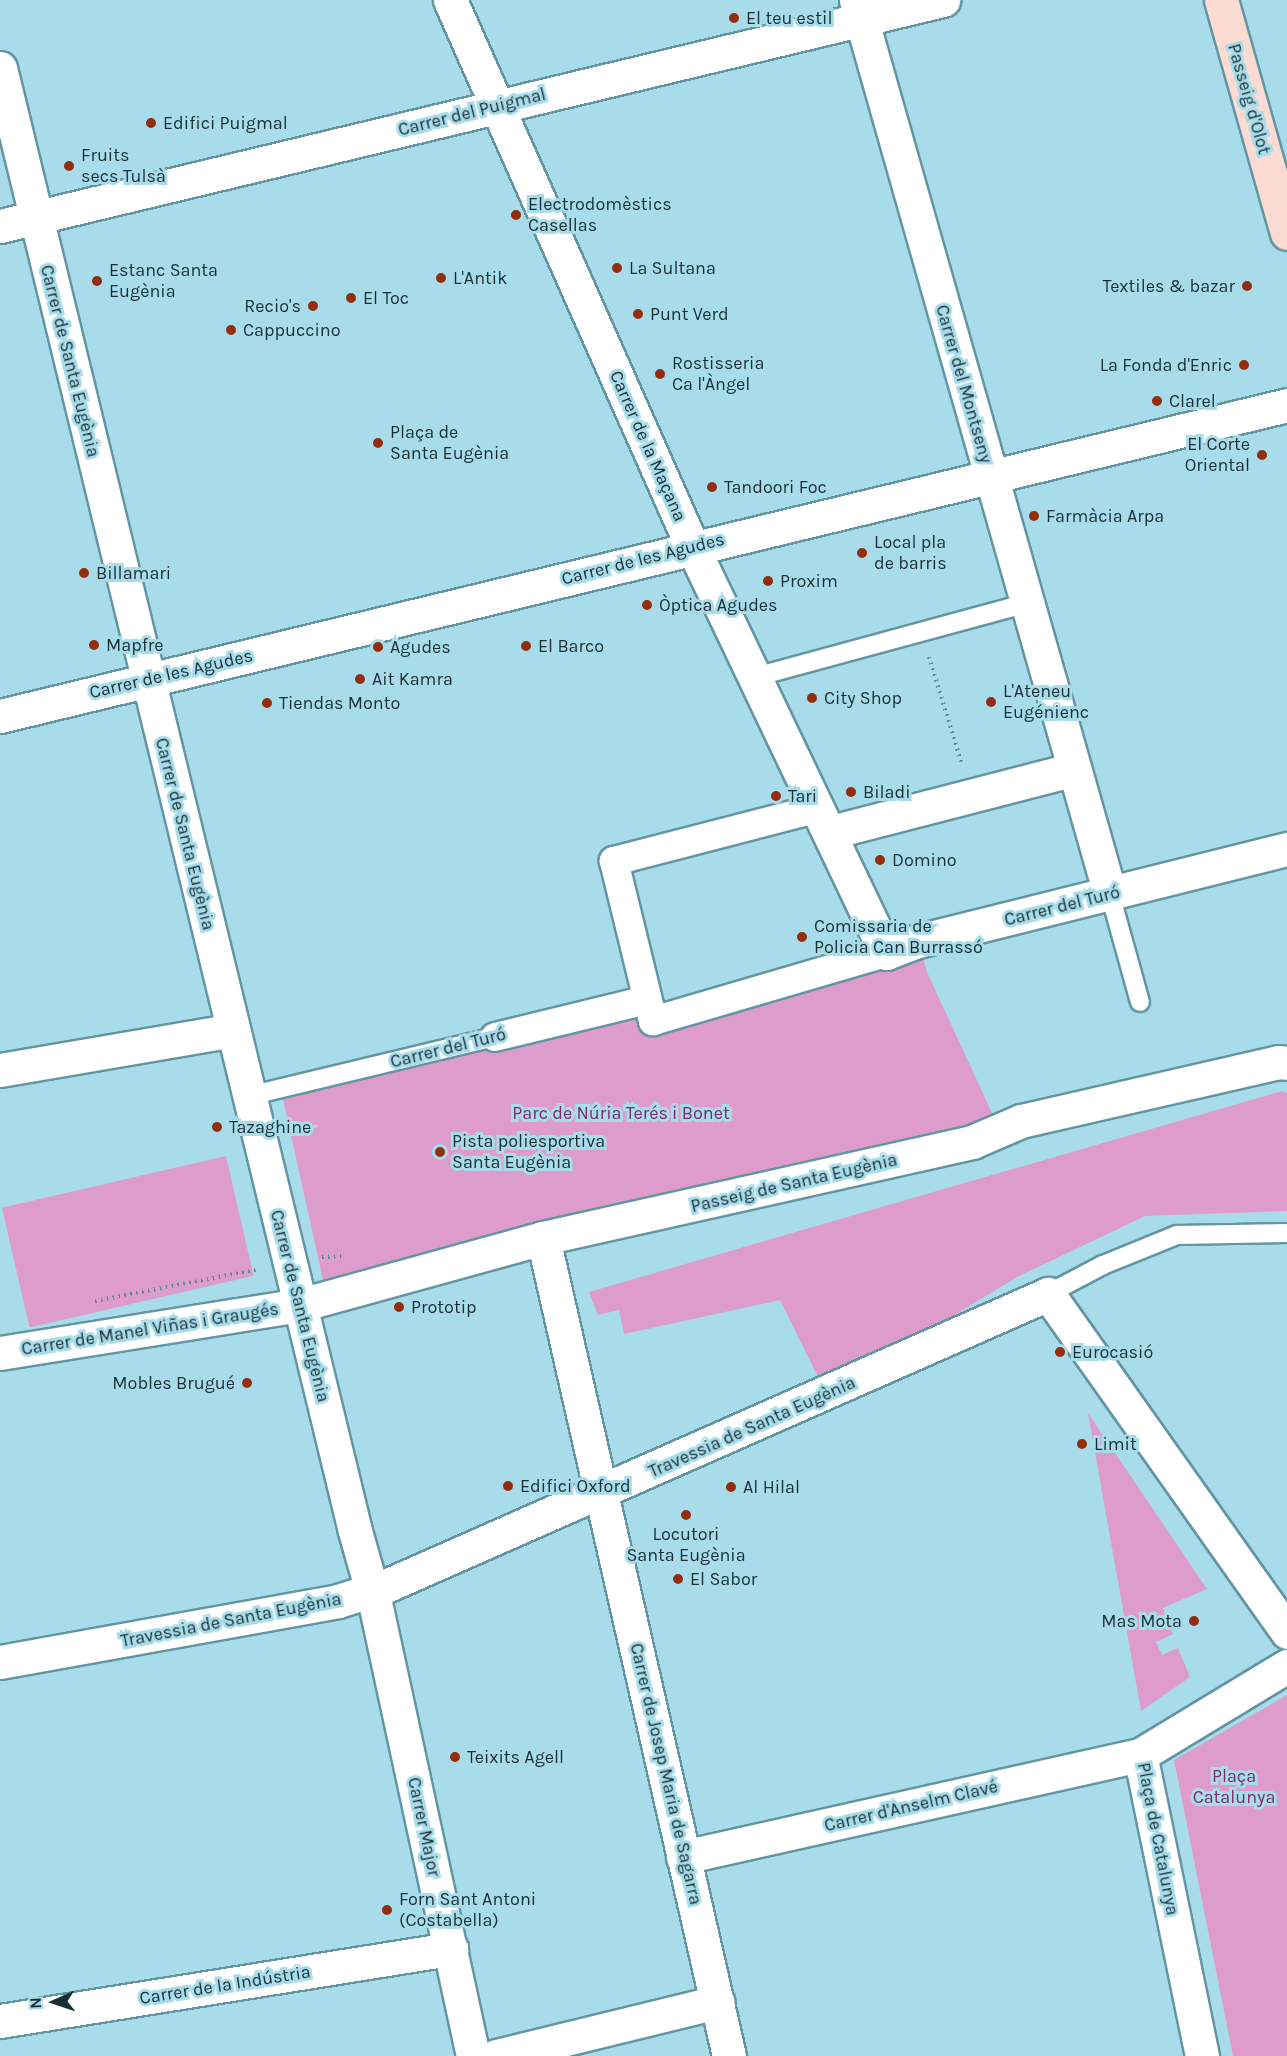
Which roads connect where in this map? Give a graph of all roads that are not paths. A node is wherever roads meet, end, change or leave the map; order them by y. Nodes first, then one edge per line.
1 (450, 0) edge
2 (943, 0) edge
3 (1221, 0) edge
4 (858, 10) edge
5 (0, 68) edge
6 (498, 106) junction
7 (36, 217) junction
8 (0, 226) edge
9 (1287, 233) edge
10 (1287, 405) edge
11 (990, 475) junction
12 (692, 546) junction
13 (1027, 603) junction
14 (755, 677) junction
15 (147, 679) junction
16 (0, 716) edge
17 (1074, 769) junction
18 (825, 820) junction
19 (1287, 849) edge
20 (1110, 894) junction
21 (886, 953) junction
22 (647, 1000) junction
23 (1140, 1002) dead end
24 (233, 1030) junction
25 (495, 1037) joint
26 (1287, 1064) edge
27 (0, 1070) edge
28 (249, 1096) junction
29 (1287, 1233) edge
30 (543, 1238) junction
31 (1048, 1294) junction
32 (300, 1305) junction
33 (0, 1353) edge
34 (604, 1492) junction
35 (373, 1594) junction
36 (1287, 1632) edge
37 (0, 1662) edge
38 (1287, 1666) edge
39 (1140, 1755) junction
40 (683, 1857) junction
41 (451, 1949) junction
42 (717, 2002) junction
43 (0, 2021) edge
44 (472, 2056) edge
45 (496, 2056) edge
46 (729, 2056) edge
47 (1202, 2056) edge

1 - 6 street, Carrer de la Maçana
2 - 4 street, Carrer del Puigmal
3 - 9 main road, Passeig d'Olot
4 - 6 street, Carrer del Puigmal
4 - 11 street, Carrer del Montseny
5 - 7 street, Carrer de Santa Eugènia
6 - 7 street, Carrer del Puigmal
6 - 12 street, Carrer de la Maçana
7 - 8 street, Carrer del Puigmal
7 - 15 street, Carrer de Santa Eugènia
10 - 11 street, Carrer de les Agudes
11 - 12 street, Carrer de les Agudes
11 - 13 street, Carrer del Montseny
12 - 14 street, Carrer de la Maçana
12 - 15 street, Carrer de les Agudes
13 - 14 lane
13 - 17 street, Carrer del Montseny
14 - 18 street, Carrer de la Maçana
15 - 16 street, Carrer de les Agudes
15 - 24 street, Carrer de Santa Eugènia
17 - 18 street
17 - 20 street, Carrer del Montseny
18 - 21 street, Carrer de la Maçana
18 - 22 street, Carrer del Turó
19 - 20 street, Carrer del Turó
20 - 21 street, Carrer del Turó
20 - 23 lane, Carrer del Montseny
21 - 22 street, Carrer del Turó
22 - 25 street, Carrer del Turó
24 - 27 street
24 - 28 street, Carrer de Santa Eugènia
25 - 28 lane, Carrer del Turó
26 - 30 street, Passeig de Santa Eugènia
28 - 32 street, Carrer de Santa Eugènia
29 - 31 lane, Travessia de Santa Eugènia
30 - 32 street, Passeig de Santa Eugènia
30 - 34 street, Carrer de Josep Maria de Sagarra
31 - 34 street, Travessia de Santa Eugènia
31 - 36 street
32 - 33 street, Carrer de Manel Viñas i Graugés
32 - 35 street, Carrer de Santa Eugènia
34 - 35 street, Travessia de Santa Eugènia
34 - 40 street, Carrer de Josep Maria de Sagarra
35 - 37 street, Travessia de Santa Eugènia
35 - 41 street, Carrer Major
38 - 39 street, Plaça de Catalunya
39 - 40 street, Carrer d'Anselm Clavé
39 - 47 street, Plaça de Catalunya
40 - 42 street, Carrer de Josep Maria de Sagarra
41 - 43 street, Carrer de la Indústria
41 - 44 street, Carrer Major
42 - 45 street
42 - 46 street, Carrer de Josep Maria de Sagarra

